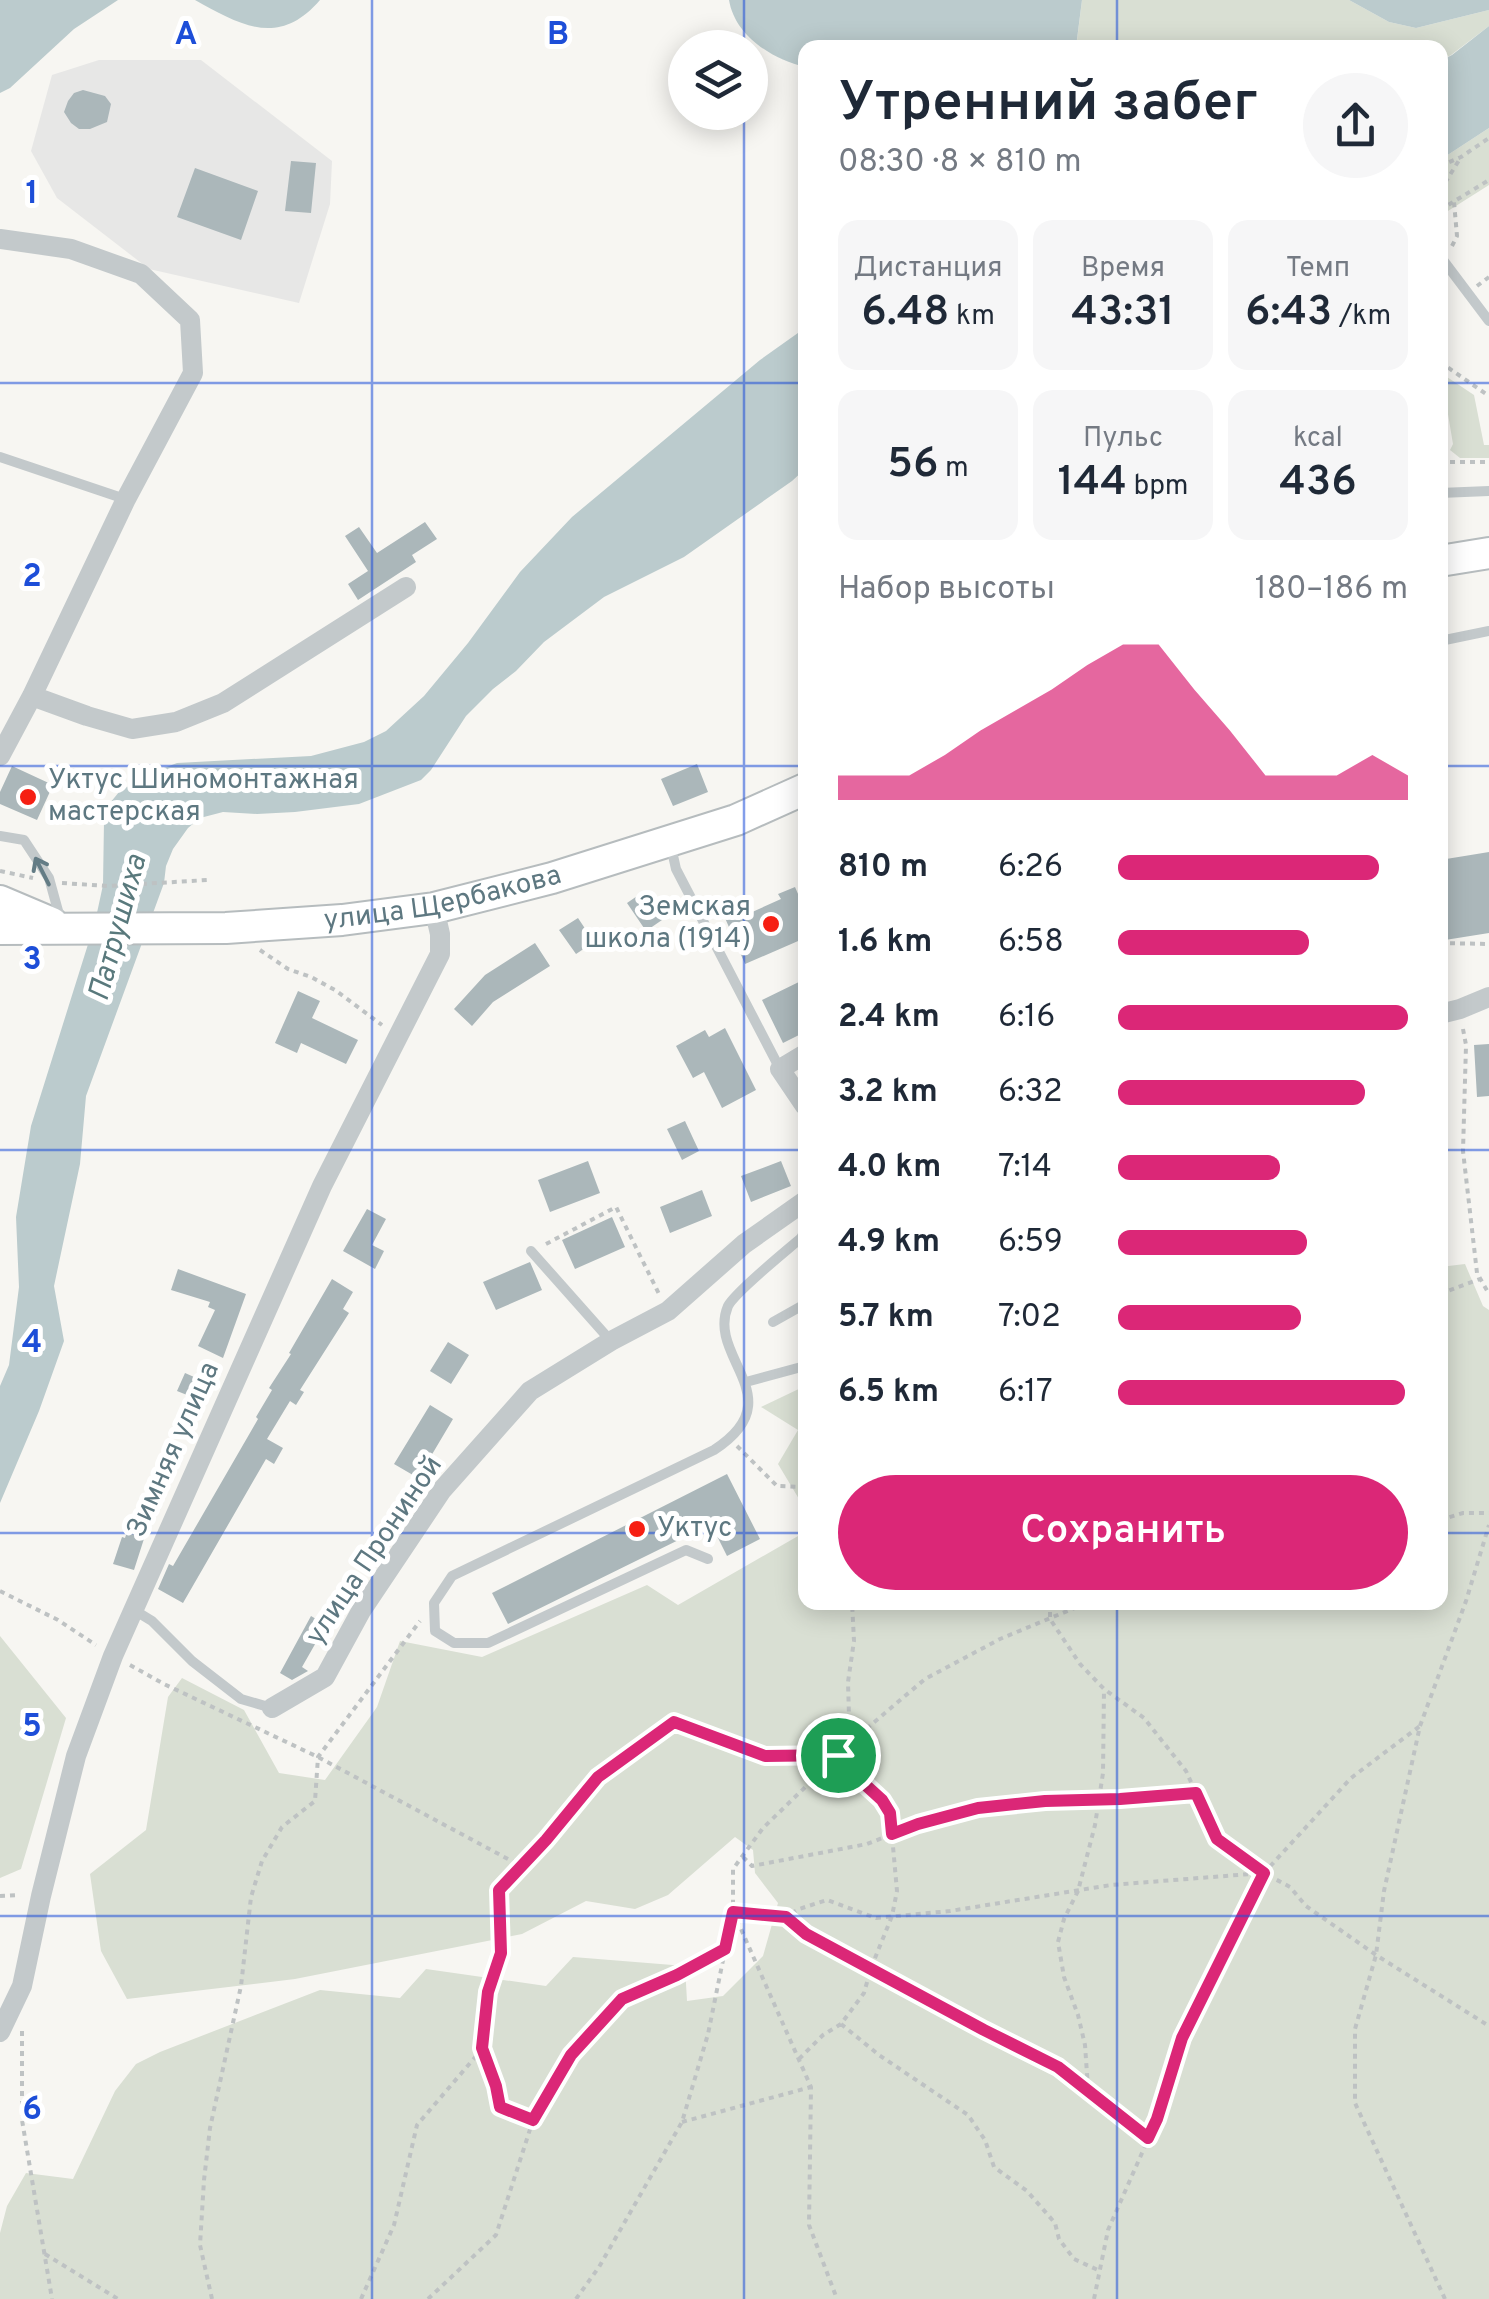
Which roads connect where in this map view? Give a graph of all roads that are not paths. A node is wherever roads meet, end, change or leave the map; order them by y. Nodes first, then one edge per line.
1 (0, 239) edge
2 (1448, 267) edge
3 (1489, 321) edge
4 (0, 456) edge
5 (1489, 491) edge
6 (1448, 493) edge
7 (126, 499) junction
8 (1489, 553) edge
9 (1448, 560) edge
10 (406, 587) dead end
11 (1489, 631) edge
12 (1448, 639) edge
13 (32, 696) junction
14 (0, 756) edge
15 (798, 792) edge
16 (0, 836) edge
17 (669, 841) junction
18 (0, 901) edge
19 (434, 908) junction
20 (0, 929) edge
21 (73, 929) junction
22 (1489, 998) edge
23 (1450, 1012) edge
24 (798, 1058) edge
25 (780, 1069) junction
26 (798, 1096) edge
27 (798, 1206) edge
28 (798, 1241) edge
29 (531, 1252) road end
30 (798, 1308) edge
31 (773, 1322) dead end
32 (611, 1341) junction
33 (798, 1368) edge
34 (746, 1382) junction
35 (708, 1560) dead end
36 (134, 1610) junction
37 (272, 1708) joint
38 (0, 2032) edge

1 - 7 street
2 - 3 lane
4 - 7 lane
5 - 6 lane
7 - 13 street
8 - 9 main road
10 - 13 street
11 - 12 lane
13 - 14 street
15 - 17 main road, улица Щербакова
21 -> 16 lane
17 - 19 main road, улица Щербакова
17 - 25 lane
18 - 21 main road, улица Щербакова
19 - 21 main road, улица Щербакова
19 - 36 street, Зимняя улица
20 - 21 main road, улица Щербакова
22 - 23 street
24 - 25 street
25 - 26 street
27 - 32 street, улица Прониной
28 - 34 lane
29 - 32 lane
30 - 31 lane
32 - 37 street, улица Прониной
33 - 34 lane
34 - 35 lane
36 - 37 lane
36 - 38 street, Зимняя улица

